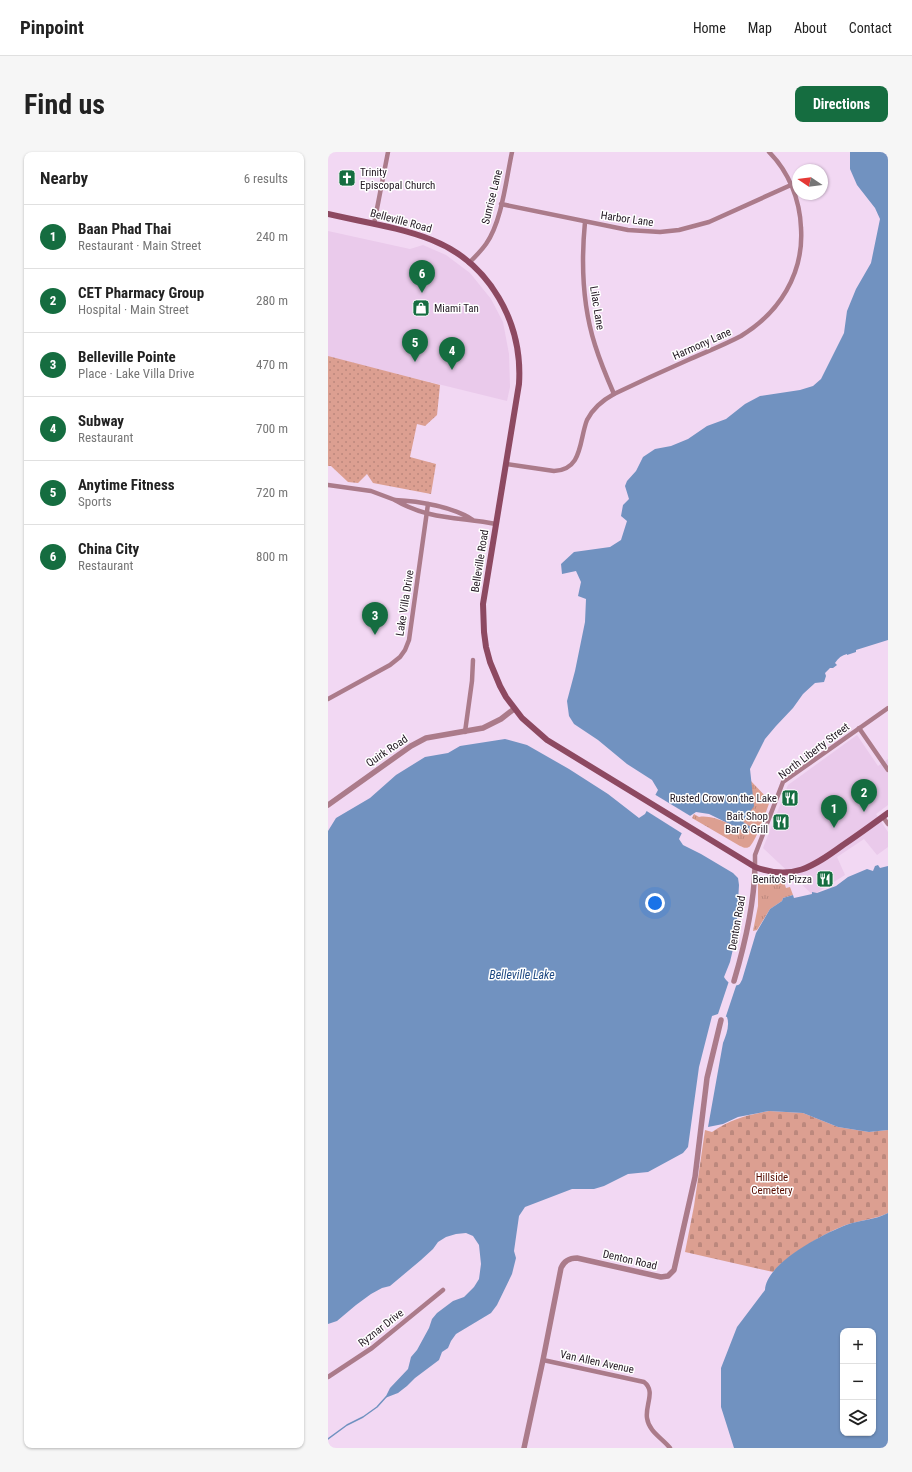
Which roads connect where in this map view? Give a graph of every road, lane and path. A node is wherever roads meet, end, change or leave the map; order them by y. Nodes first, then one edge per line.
1 (388, 152) edge
2 (512, 152) edge
3 (769, 152) edge
4 (791, 185) junction
5 (501, 204) junction
6 (328, 214) edge
7 (585, 222) junction
8 (374, 224) junction
9 (469, 263) junction
10 (614, 394) junction
11 (506, 464) junction
12 (328, 485) edge
13 (396, 500) junction
14 (428, 504) junction
15 (427, 514) junction
16 (474, 520) junction
17 (496, 524) junction
18 (473, 660) dead end
19 (328, 699) edge
20 (888, 708) edge
21 (514, 709) junction
22 (859, 728) junction
23 (465, 732) junction
24 (888, 770) edge
25 (328, 805) edge
26 (885, 815) edge
27 (888, 824) edge
28 (755, 867) junction
29 (734, 981) dead end
30 (721, 1020) dead end
31 (443, 1290) dead end
32 (543, 1360) junction
33 (328, 1377) edge
34 (524, 1448) edge
35 (670, 1448) edge

1 - 8 street
2 - 5 street, Sunrise Lane
3 - 4 street, Harmony Lane
4 - 7 street, Harbor Lane
4 - 10 street, Harmony Lane
5 - 7 street, Harbor Lane
5 - 9 street, Sunrise Lane
6 - 8 main road, Belleville Road
7 - 10 street, Lilac Lane
8 - 9 main road, Belleville Road
9 - 11 main road, Belleville Road
10 - 11 street, Harmony Lane
11 - 17 main road, Belleville Road
12 - 13 street
13 - 14 street
13 - 15 street
14 - 15 street, Lake Villa Drive
14 - 16 street
15 - 16 street
15 - 19 street, Lake Villa Drive
16 - 17 street
17 - 21 main road, Belleville Road
18 - 23 street
20 - 22 street, North Liberty Street
21 - 23 street, Quirk Road
21 - 28 main road, Belleville Road
22 - 24 street
22 - 28 street, North Liberty Street
23 - 25 street, Quirk Road
26 - 27 street
26 - 28 main road, Belleville Road
28 - 29 street, Denton Road
30 - 32 street, Denton Road
31 - 33 street, Ryznar Drive
32 - 34 street, Denton Road
32 - 35 street, Van Allen Avenue

